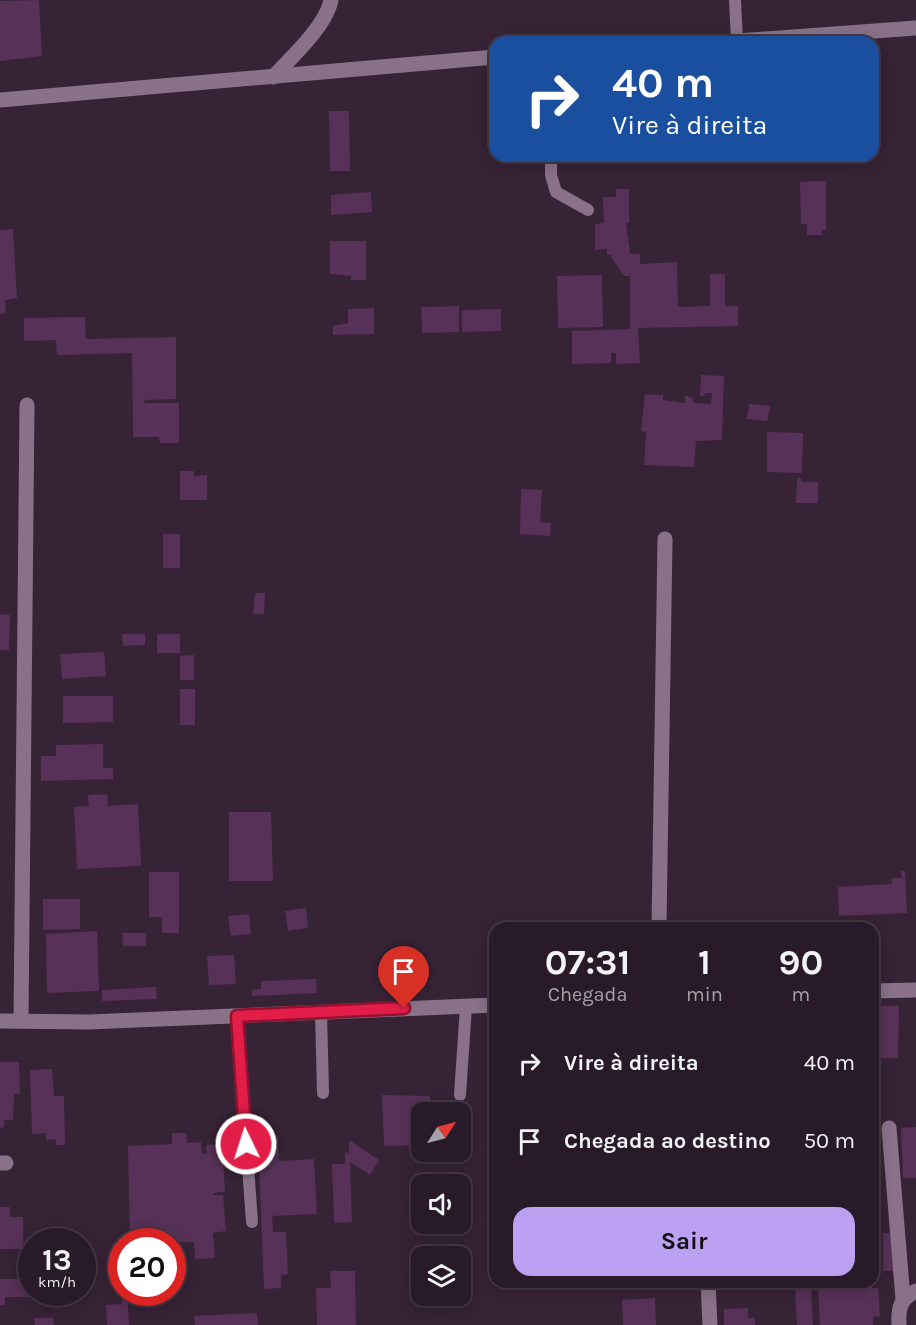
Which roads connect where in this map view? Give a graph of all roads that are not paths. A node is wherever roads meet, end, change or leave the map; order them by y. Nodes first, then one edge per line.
1 (331, 0) edge
2 (735, 0) edge
3 (916, 27) edge
4 (731, 36) edge
5 (797, 36) edge
6 (489, 58) edge
7 (273, 77) junction
8 (0, 100) edge
9 (551, 162) edge
10 (588, 210) dead end
11 (27, 405) dead end
12 (665, 539) dead end
13 (659, 922) edge
14 (916, 990) edge
15 (879, 991) edge
16 (489, 1005) edge
17 (466, 1006) junction
18 (321, 1011) junction
19 (237, 1016) junction
20 (21, 1021) junction
21 (0, 1022) edge
22 (323, 1093) dead end
23 (460, 1095) dead end
24 (889, 1128) dead end
25 (252, 1222) dead end
26 (708, 1288) edge
27 (909, 1295) edge
28 (710, 1325) edge
29 (899, 1325) edge

1 - 7 street
2 - 4 lane
3 - 5 street
6 - 7 street
7 - 8 street
9 - 10 lane
11 - 20 street
12 - 13 street
14 - 15 street
16 - 17 street
17 - 18 street
17 - 23 lane
18 - 19 street
18 - 22 lane
19 - 20 street
19 - 25 lane
20 - 21 street
24 - 27 street
26 - 28 street
27 - 29 street

